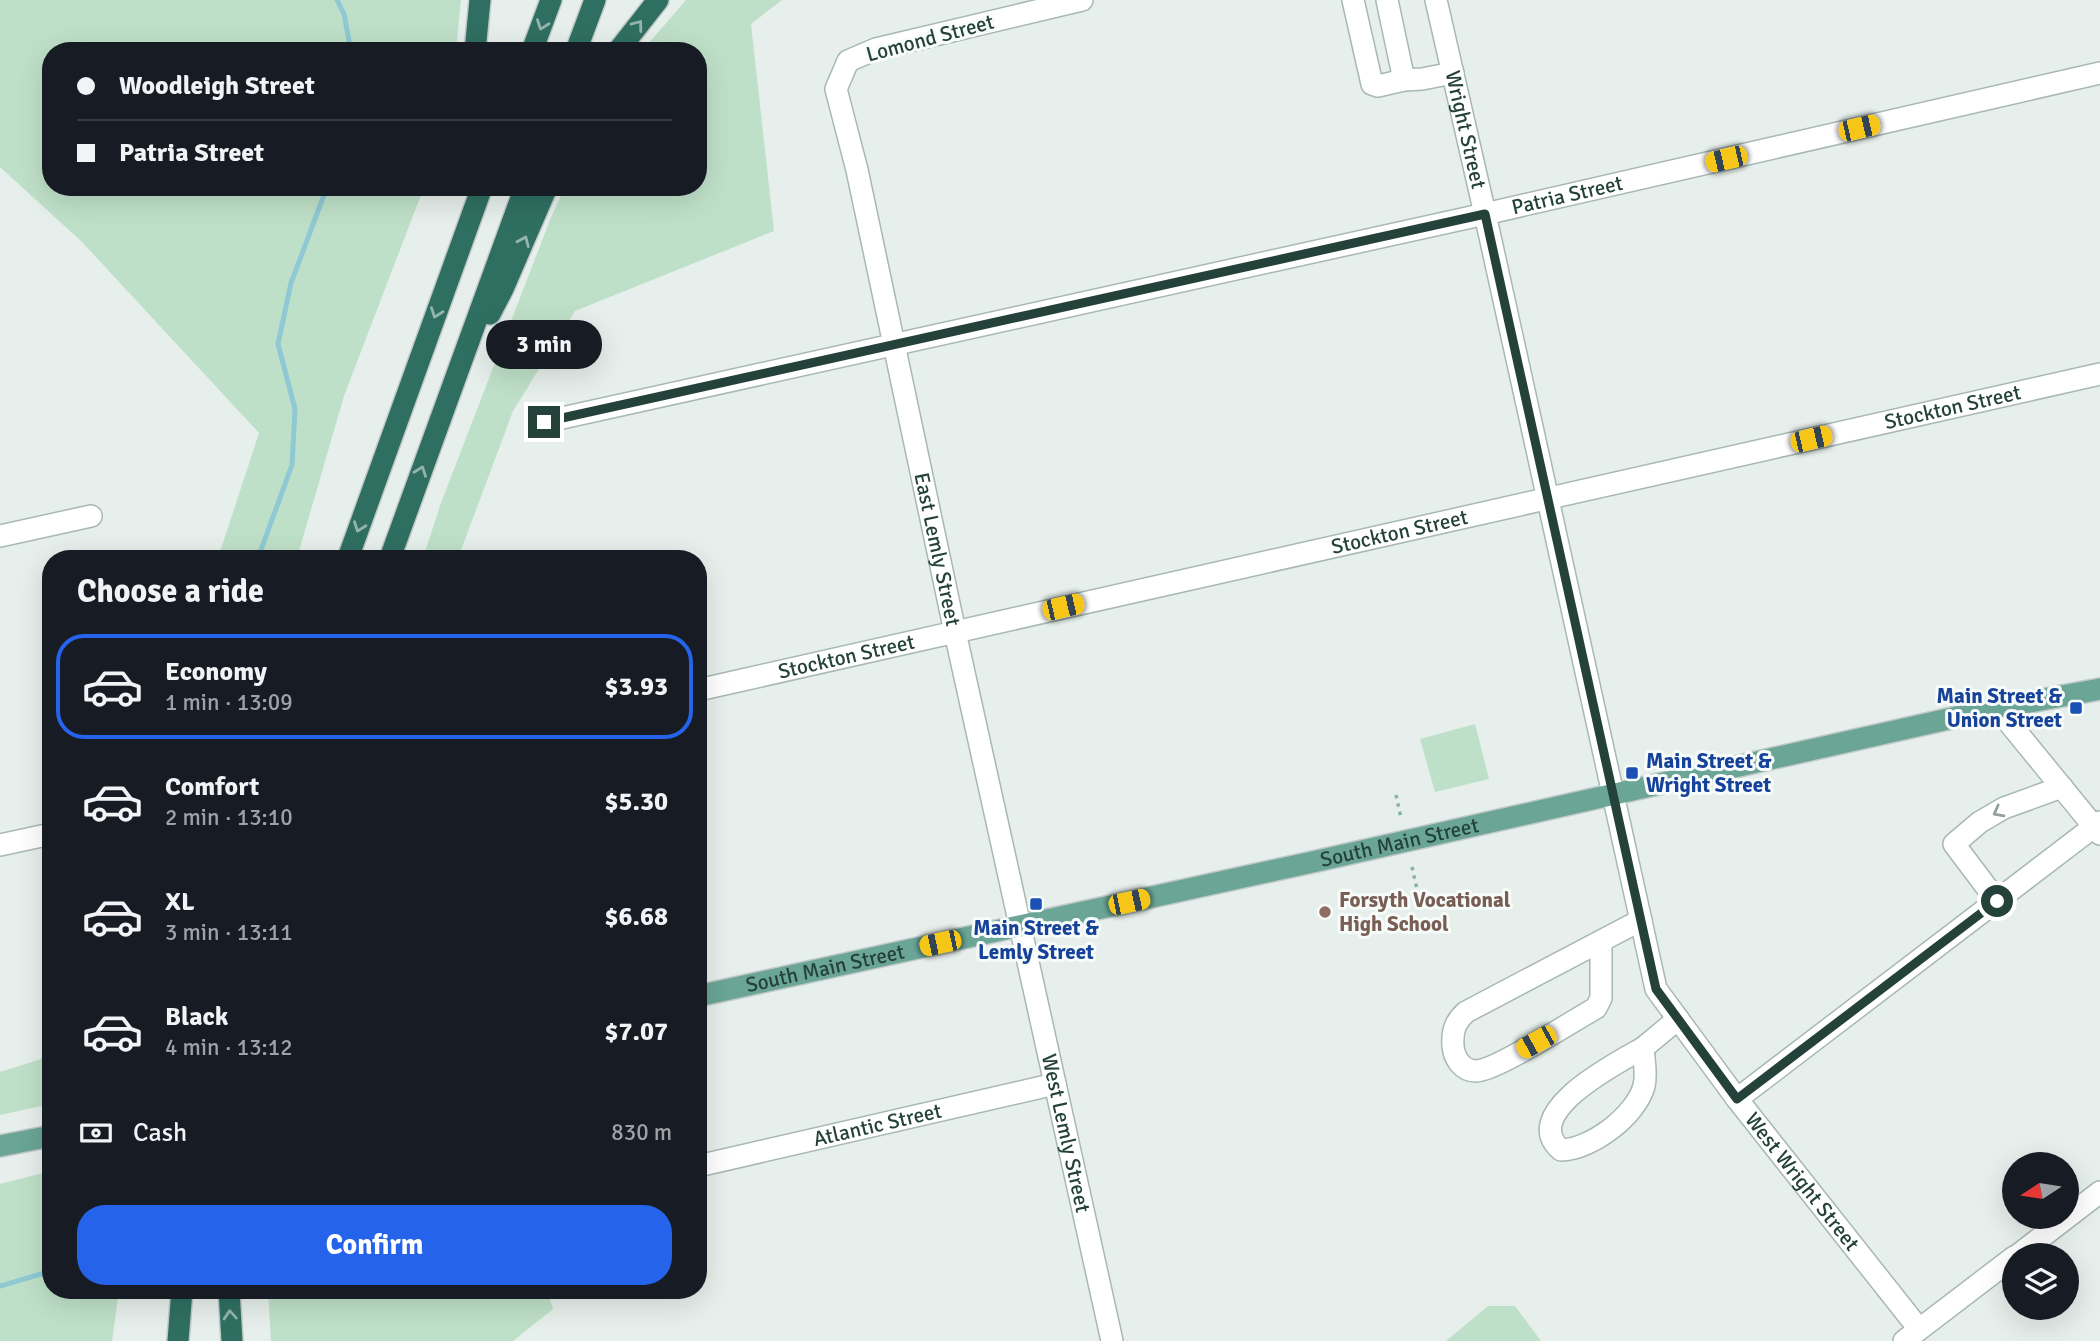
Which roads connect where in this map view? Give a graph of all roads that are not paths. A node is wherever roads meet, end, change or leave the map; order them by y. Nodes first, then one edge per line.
1 (480, 0) edge
2 (551, 0) edge
3 (595, 0) edge
4 (658, 0) edge
5 (1082, 0) edge
6 (1353, 0) edge
7 (1387, 0) edge
8 (1436, 0) edge
9 (476, 42) edge
10 (535, 42) edge
11 (579, 42) edge
12 (625, 42) edge
13 (1452, 73) junction
14 (2100, 73) edge
15 (1404, 80) junction
16 (856, 170) joint
17 (463, 196) edge
18 (479, 196) edge
19 (522, 196) edge
20 (543, 196) edge
21 (1485, 214) junction
22 (459, 249) junction
23 (893, 344) junction
24 (2100, 374) edge
25 (450, 390) junction
26 (544, 422) dead end
27 (1548, 498) junction
28 (91, 516) dead end
29 (0, 536) edge
30 (351, 550) edge
31 (393, 550) edge
32 (955, 632) junction
33 (707, 688) edge
34 (2100, 689) edge
35 (1997, 708) junction
36 (2062, 787) junction
37 (1613, 794) junction
38 (2098, 827) edge
39 (42, 836) edge
40 (0, 845) edge
41 (1997, 901) junction
42 (1641, 920) junction
43 (1021, 926) junction
44 (1601, 941) junction
45 (707, 994) edge
46 (1678, 1019) junction
47 (1643, 1048) junction
48 (1055, 1084) junction
49 (1737, 1099) junction
50 (42, 1138) edge
51 (0, 1146) edge
52 (707, 1164) edge
53 (2100, 1192) edge
54 (2033, 1243) edge
55 (2002, 1267) edge
56 (230, 1299) edge
57 (181, 1300) edge
58 (1912, 1335) edge
59 (181, 1341) edge
60 (232, 1341) edge
61 (1112, 1341) edge

1 - 9 highway
2 -> 10 highway
3 - 11 highway
12 -> 4 highway
5 - 16 street, Lomond Street
6 - 15 street
7 - 15 street
8 - 13 street, Wright Street
13 - 15 street
13 - 21 street, Wright Street
14 - 21 street, Patria Street
16 - 23 street, East Lemly Street
17 - 22 highway
18 - 22 highway
19 - 25 highway
25 -> 20 highway
21 - 23 street, Patria Street
21 - 27 street, Wright Street
22 -> 30 highway
23 - 26 street, Patria Street
23 - 32 street, East Lemly Street
24 - 27 street, Stockton Street
31 -> 25 highway
27 - 32 street, Stockton Street
27 - 37 street, Wright Street
28 - 29 street
32 - 33 street, Stockton Street
32 - 43 street, East Lemly Street
34 - 35 main road, South Main Street
35 - 36 street
35 - 37 main road, South Main Street
36 - 38 street
36 -> 41 street
37 - 42 street, West Wright Street
37 - 43 main road, South Main Street
38 - 41 street
39 - 40 street
41 - 49 street
42 - 44 street
42 - 46 street, West Wright Street
43 - 45 main road, South Main Street
43 - 48 street, West Lemly Street
44 - 44 street
46 - 47 street
46 - 49 street, West Wright Street
47 - 47 street
48 - 52 street, Atlantic Street
48 - 61 street, West Lemly Street
49 - 58 street, West Wright Street
50 - 51 main road
53 - 54 street
55 - 58 street
60 -> 56 highway
57 - 59 highway

